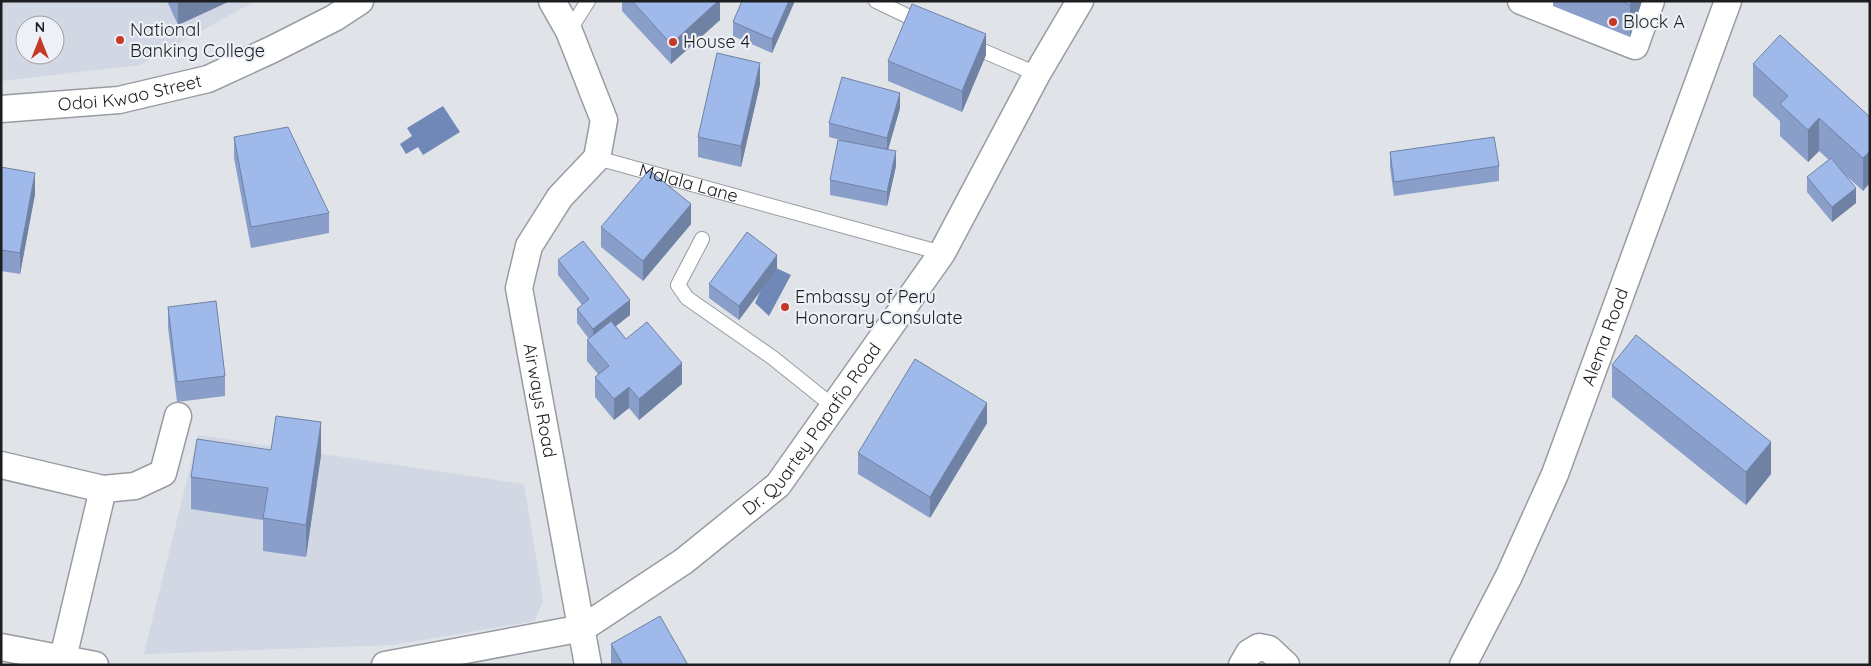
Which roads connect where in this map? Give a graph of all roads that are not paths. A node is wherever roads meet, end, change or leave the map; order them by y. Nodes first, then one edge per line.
1 (360, 1) edge
2 (552, 1) edge
3 (588, 1) edge
4 (876, 1) edge
5 (1080, 1) edge
6 (1521, 1) edge
7 (1651, 1) edge
8 (1728, 1) edge
9 (937, 30) edge
10 (569, 31) junction
11 (954, 38) edge
12 (1038, 74) junction
13 (1, 109) edge
14 (597, 158) junction
15 (702, 239) dead end
16 (942, 252) junction
17 (834, 407) junction
18 (178, 416) dead end
19 (1, 465) edge
20 (103, 489) junction
21 (583, 628) junction
22 (1, 646) edge
23 (63, 658) junction
24 (95, 665) edge
25 (385, 665) edge
26 (588, 665) edge
27 (1242, 665) edge
28 (1286, 665) edge
29 (1463, 665) edge

1 - 13 street, Odoi Kwao Street
2 - 10 street
3 - 10 lane
4 - 9 lane
5 - 12 street, Dr. Quartey Papafio Road
6 - 7 street
8 - 29 street, Alema Road
10 - 14 street
11 - 12 lane
12 - 16 street, Dr. Quartey Papafio Road
14 - 16 lane, Malala Lane
14 - 21 street, Airways Road
15 - 17 lane
16 - 17 street, Dr. Quartey Papafio Road
17 - 21 street, Dr. Quartey Papafio Road
18 - 20 street
19 - 20 street
20 - 23 street
21 - 25 street, Dr. Quartey Papafio Road
21 - 26 street, Airways Road
22 - 23 street
23 - 24 street
27 - 28 street

